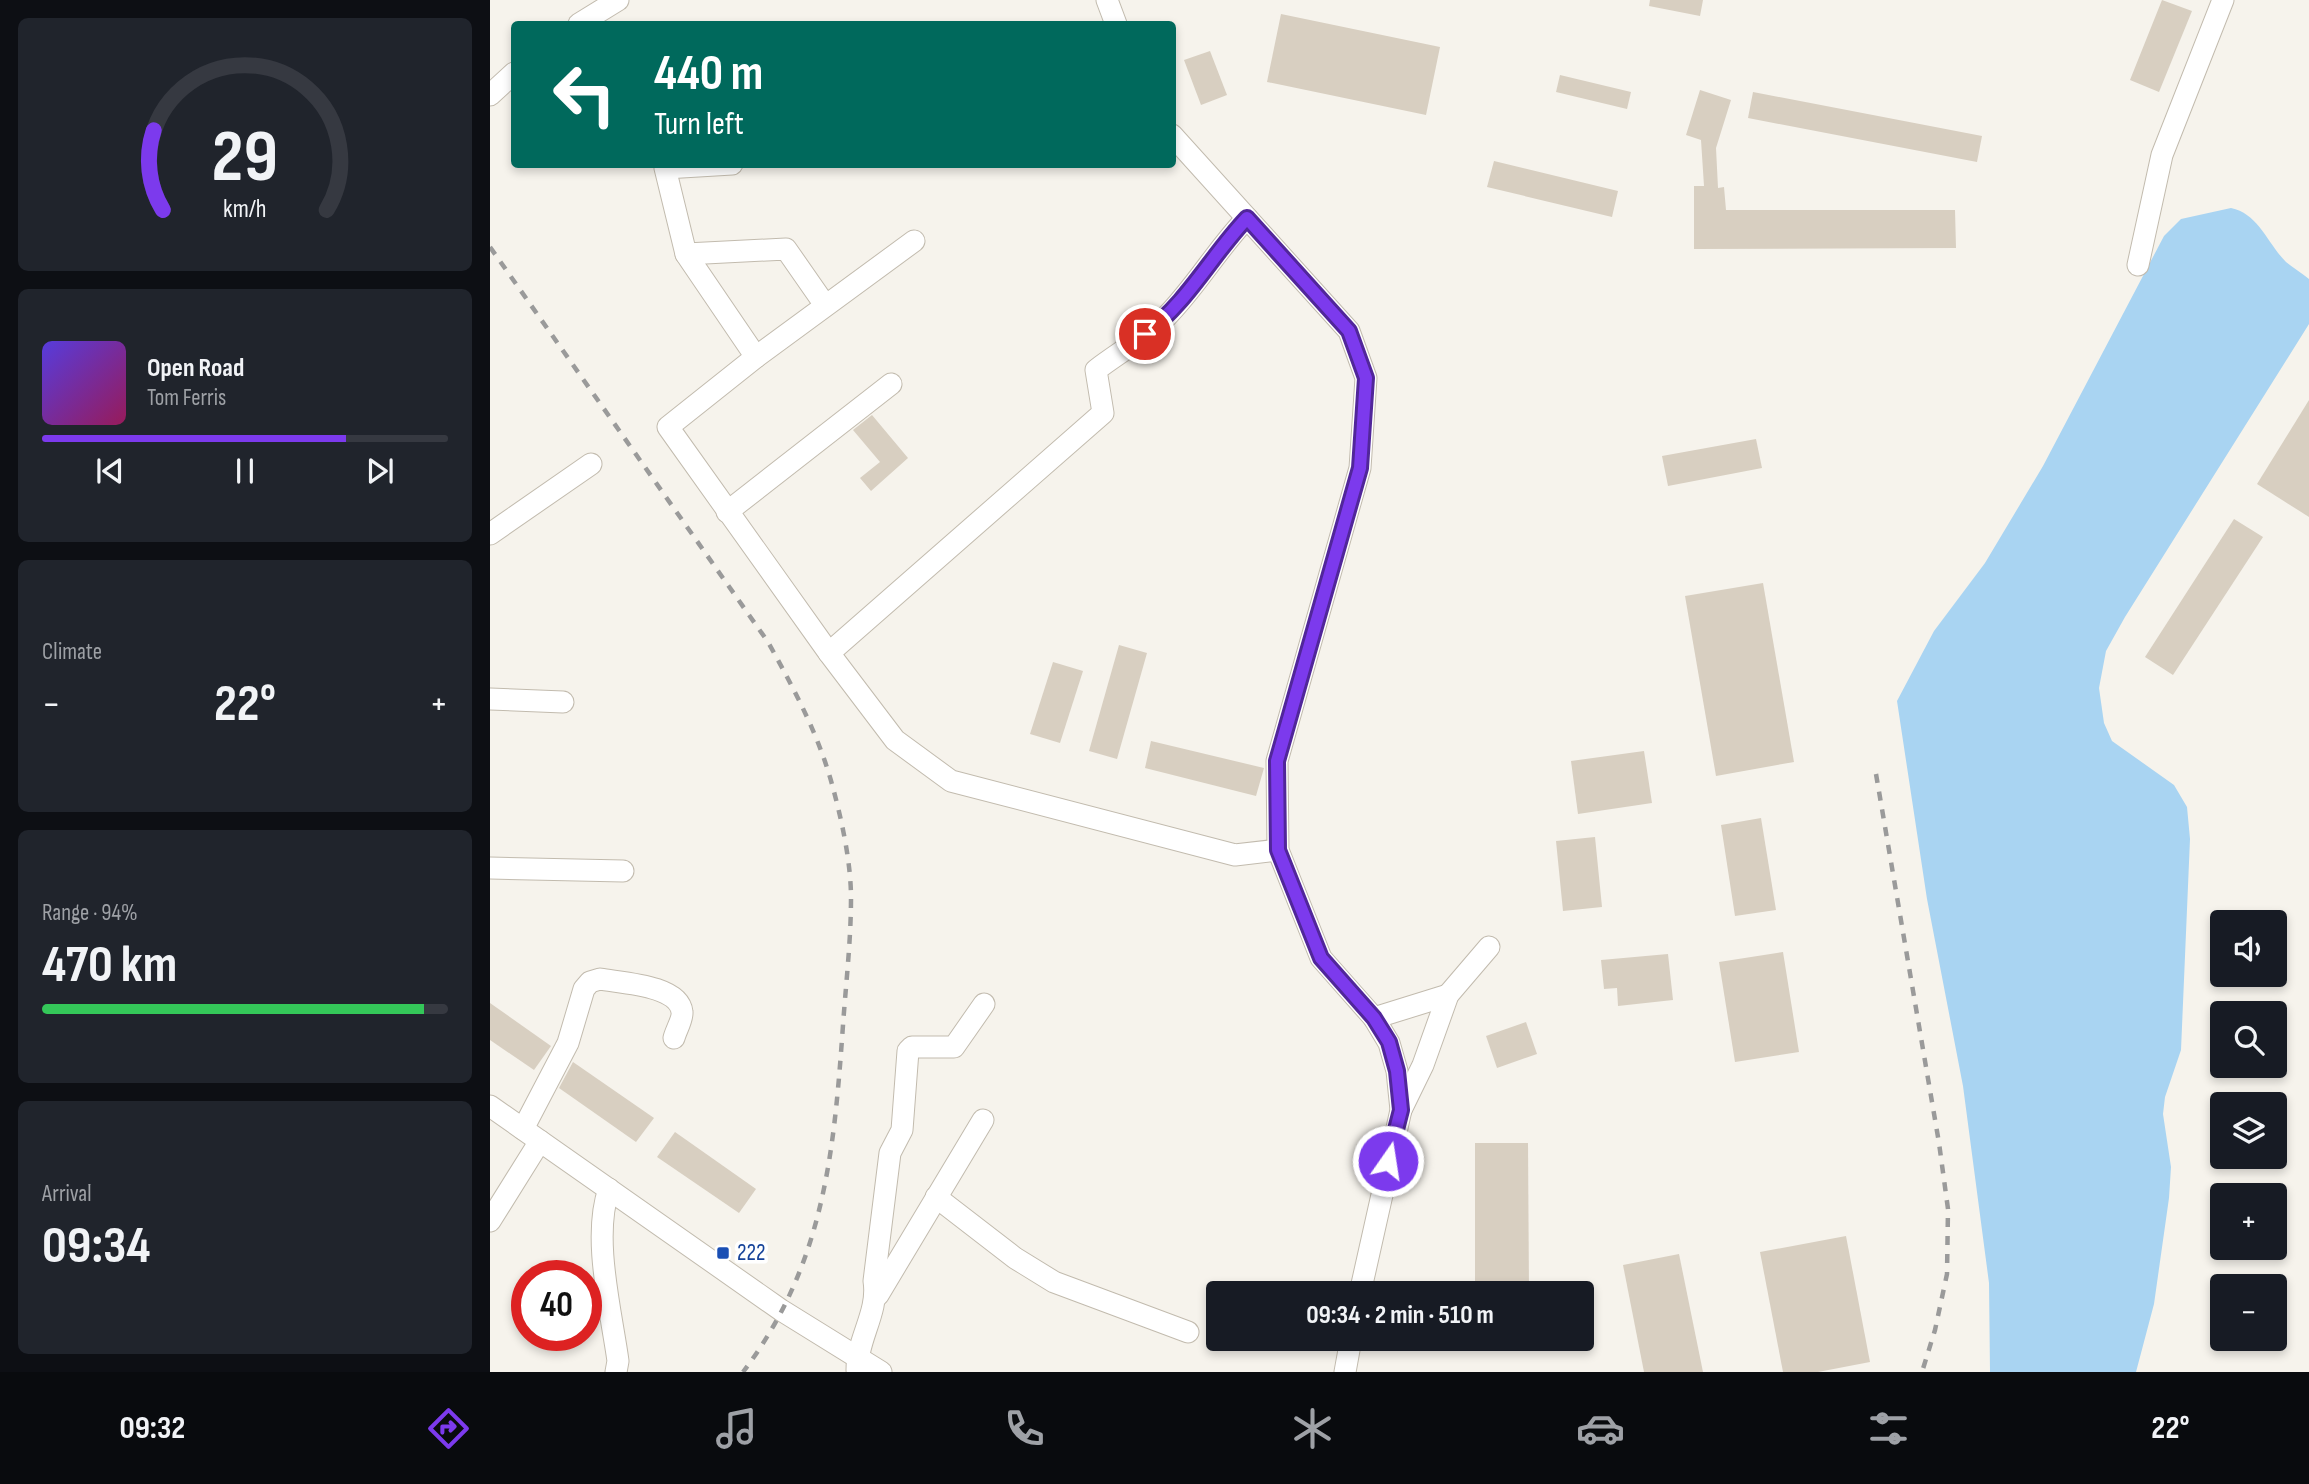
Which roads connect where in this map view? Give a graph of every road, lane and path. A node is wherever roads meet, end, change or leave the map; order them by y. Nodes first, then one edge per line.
1 (618, 0) edge
2 (1107, 0) edge
3 (2223, 0) edge
4 (584, 21) edge
5 (1115, 21) edge
6 (511, 76) edge
7 (490, 95) edge
8 (1177, 144) edge
9 (679, 168) edge
10 (1247, 218) junction
11 (914, 241) dead end
12 (686, 254) junction
13 (2138, 265) dead end
14 (825, 305) junction
15 (755, 357) junction
16 (891, 384) dead end
17 (591, 464) dead end
18 (727, 512) junction
19 (490, 534) edge
20 (829, 653) junction
21 (490, 699) edge
22 (563, 702) dead end
23 (1278, 850) junction
24 (490, 868) edge
25 (624, 871) dead end
26 (1489, 947) dead end
27 (1448, 995) junction
28 (984, 1004) dead end
29 (1374, 1018) junction
30 (674, 1038) dead end
31 (490, 1106) edge
32 (1401, 1110) junction
33 (982, 1120) dead end
34 (531, 1135) junction
35 (609, 1189) junction
36 (936, 1197) junction
37 (490, 1221) edge
38 (1363, 1281) edge
39 (877, 1297) junction
40 (1188, 1332) dead end
41 (1349, 1351) edge
42 (857, 1364) edge
43 (616, 1372) edge
44 (881, 1372) edge
45 (1345, 1372) edge

1 - 4 street
2 - 5 street
3 - 13 street
6 - 7 street
8 - 10 street
9 - 12 street
10 - 20 street
10 - 23 street
11 - 14 street
12 - 14 street
12 - 15 street
14 - 15 street
15 - 18 street
16 - 18 street
17 - 19 street
18 - 20 street
20 - 23 street
21 - 22 street
23 - 29 street
24 - 25 street
26 - 27 street
27 - 29 street
27 - 32 street
28 - 39 street
29 - 32 street
30 - 34 street
31 - 34 street
32 - 38 street
33 - 36 street
34 - 35 street
34 - 37 street
35 - 42 street
35 - 43 street
36 - 39 street
36 - 40 street
39 - 42 street
41 - 45 street
42 - 44 street

